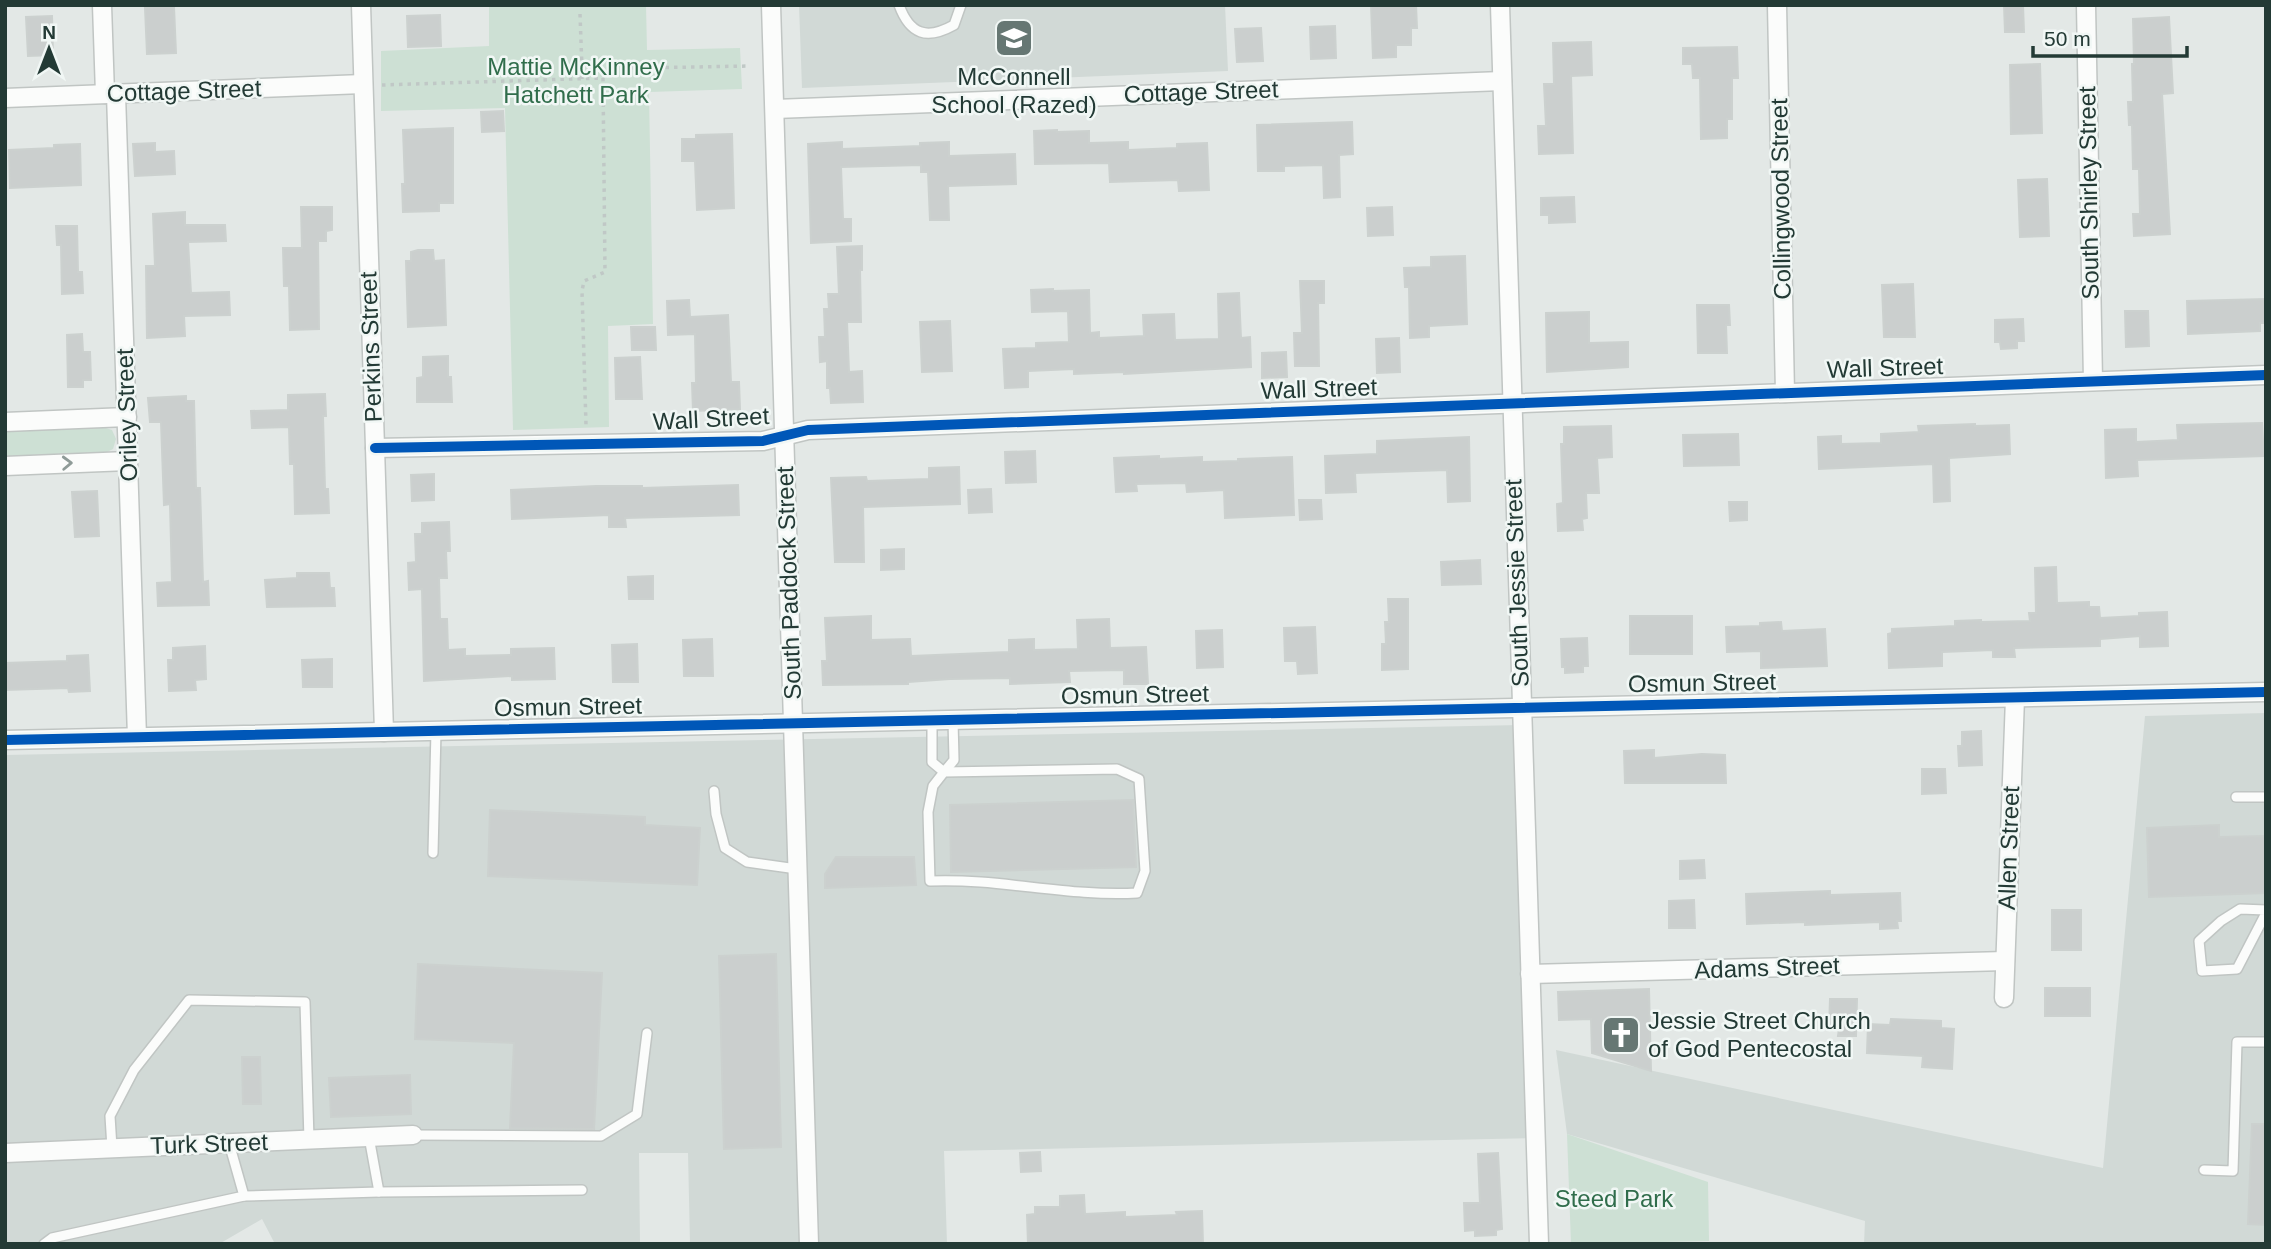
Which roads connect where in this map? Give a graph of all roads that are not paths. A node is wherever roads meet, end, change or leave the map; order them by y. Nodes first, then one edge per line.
1 (102, 5) edge
2 (361, 5) edge
3 (771, 5) edge
4 (900, 5) edge
5 (961, 5) edge
6 (1500, 5) edge
7 (1777, 5) edge
8 (2086, 5) edge
9 (1502, 81) junction
10 (362, 85) junction
11 (110, 94) junction
12 (5, 98) edge
13 (775, 109) junction
14 (2266, 375) edge
15 (2093, 381) junction
16 (1785, 393) junction
17 (1511, 403) junction
18 (127, 417) junction
19 (5, 422) edge
20 (784, 436) junction
21 (375, 449) junction
22 (128, 461) junction
23 (5, 466) edge
24 (2266, 692) edge
25 (2015, 698) junction
26 (1521, 708) junction
27 (932, 720) junction
28 (953, 720) junction
29 (793, 723) junction
30 (436, 731) junction
31 (384, 732) junction
32 (138, 737) junction
33 (5, 740) edge
34 (944, 772) junction
35 (714, 791) dead end
36 (2266, 796) edge
37 (2236, 797) dead end
38 (433, 853) dead end
39 (797, 869) junction
40 (2266, 912) edge
41 (2005, 961) junction
42 (1530, 974) junction
43 (2004, 998) dead end
44 (647, 1033) dead end
45 (2266, 1042) edge
46 (413, 1135) joint
47 (369, 1137) junction
48 (309, 1140) junction
49 (229, 1143) junction
50 (112, 1148) junction
51 (5, 1153) edge
52 (2204, 1170) dead end
53 (583, 1190) dead end
54 (379, 1192) junction
55 (244, 1196) junction
56 (44, 1244) edge
57 (809, 1244) edge
58 (1539, 1244) edge

1 - 11 street, Oriley Street
2 - 10 street, Perkins Street
3 - 13 street, South Paddock Street
4 - 5 lane
6 - 9 street, South Jessie Street
7 - 16 street, Collingwood Street
8 - 15 street, South Shirley Street
9 - 13 street, Cottage Street
9 - 17 street, South Jessie Street
10 - 11 street, Cottage Street
10 - 21 street, Perkins Street
11 - 12 street, Cottage Street
11 - 18 street, Oriley Street
13 - 20 street, South Paddock Street
14 - 15 street, Wall Street
15 - 16 street, Wall Street
16 - 17 street, Wall Street
17 - 20 street, Wall Street
17 - 26 street, South Jessie Street
18 - 19 street
18 - 22 street, Oriley Street
20 - 21 street, Wall Street
20 - 29 street, South Paddock Street
21 - 31 street, Perkins Street
23 -> 22 street
22 - 32 street, Oriley Street
24 - 25 street, Osmun Street
25 - 26 street, Osmun Street
25 - 41 street, Allen Street
26 - 28 street, Osmun Street
26 - 42 street, South Jessie Street
27 - 28 street, Osmun Street
27 - 29 street, Osmun Street
27 - 34 lane
28 - 34 lane
29 - 30 street, Osmun Street
29 - 39 street, South Paddock Street
30 - 31 street, Osmun Street
30 - 38 lane
31 - 32 street, Osmun Street
32 - 33 street, Osmun Street
34 - 34 lane
35 - 39 lane
36 - 37 lane
39 - 57 street, South Paddock Street
40 - 40 lane
41 - 42 street, Adams Street
41 - 43 street, Allen Street
42 - 58 street, South Jessie Street
44 - 46 lane
45 - 52 lane
46 - 47 street, Turk Street
47 - 48 street, Turk Street
47 - 54 lane
48 - 49 street, Turk Street
48 - 50 lane
49 - 50 street, Turk Street
49 - 55 lane
50 - 51 street, Turk Street
53 - 54 lane
54 - 55 lane
55 - 56 lane

